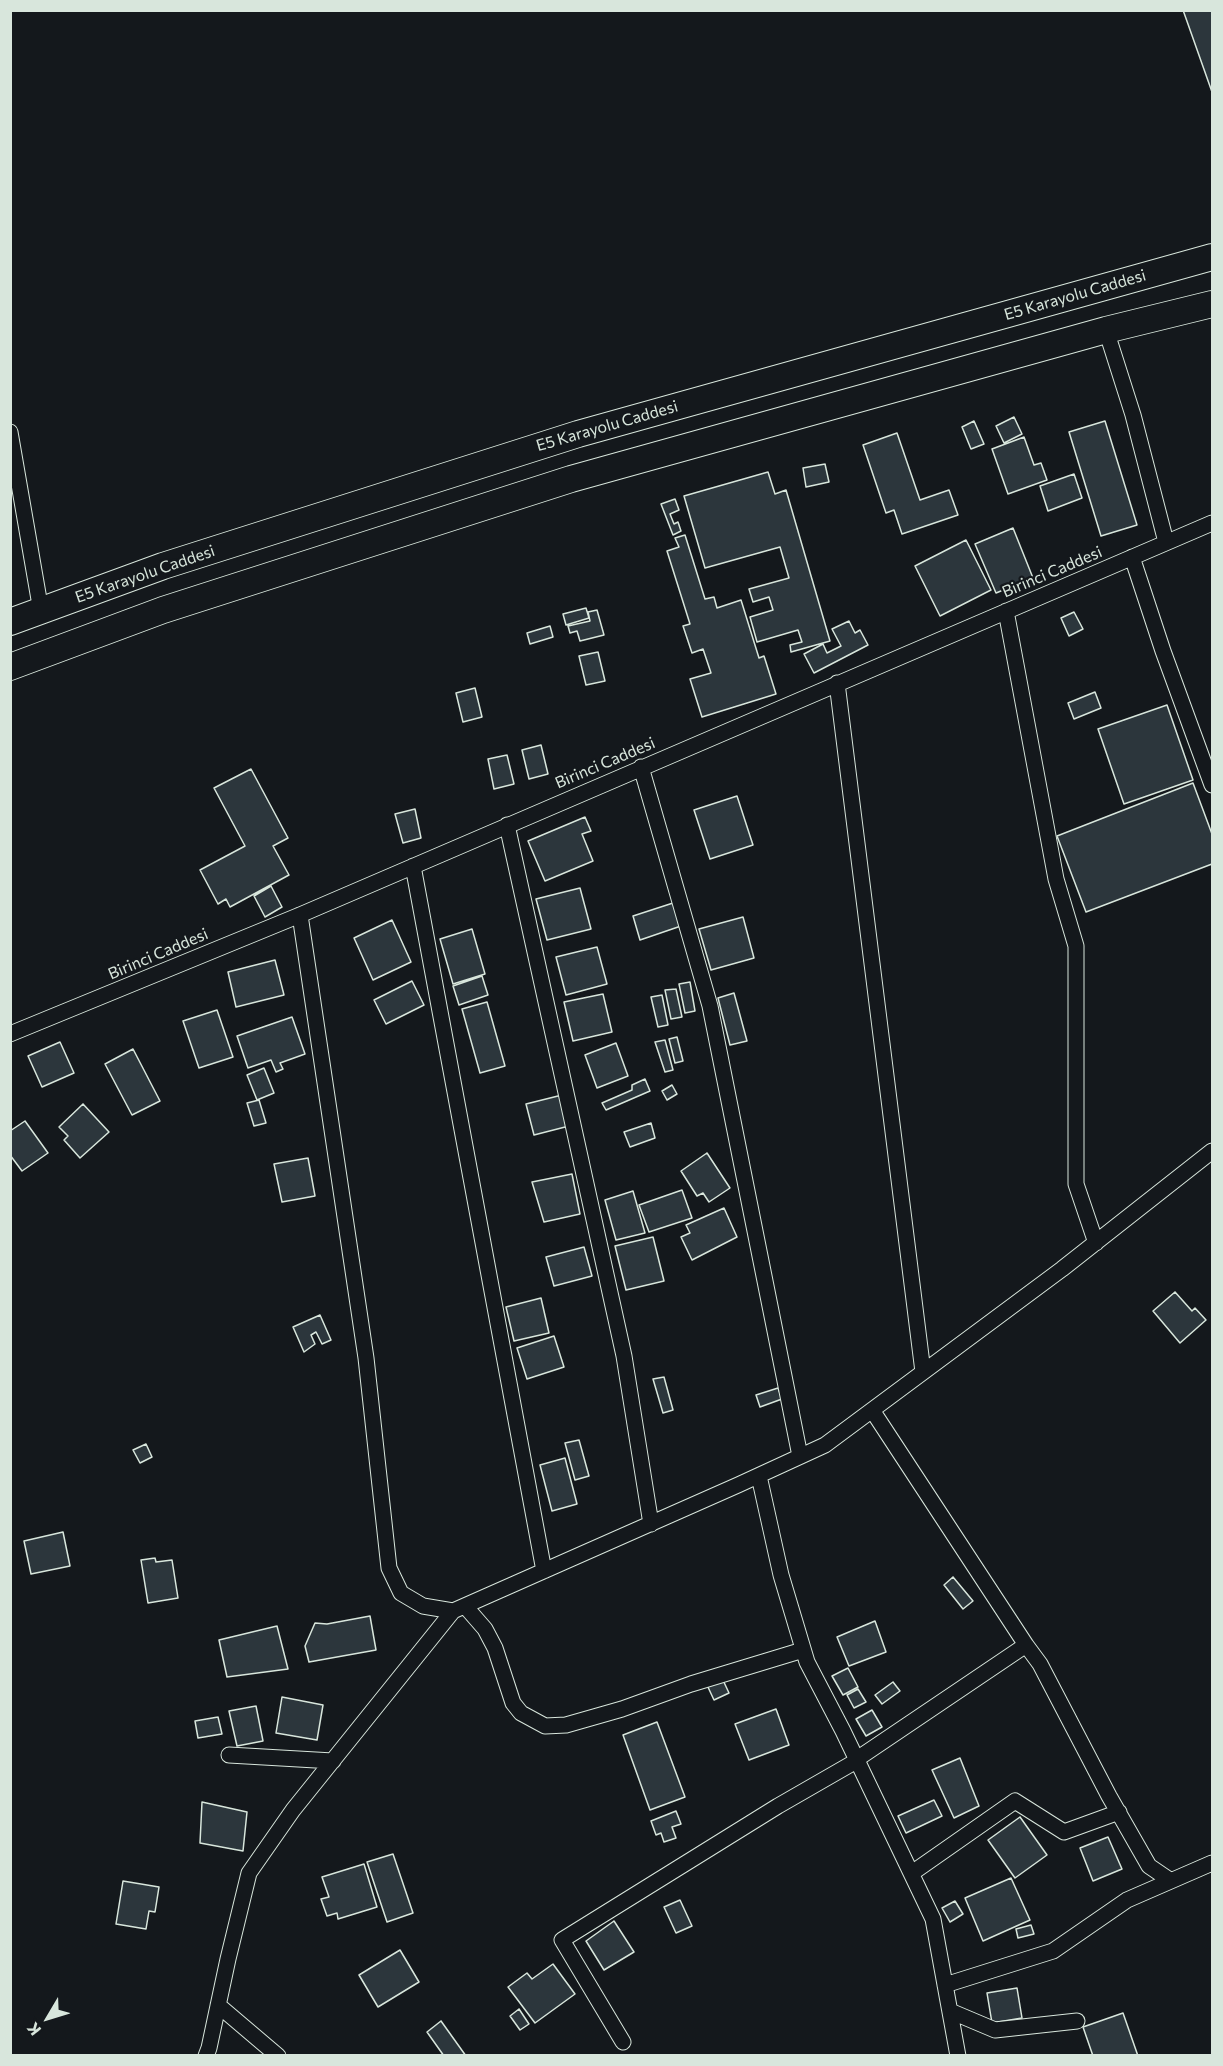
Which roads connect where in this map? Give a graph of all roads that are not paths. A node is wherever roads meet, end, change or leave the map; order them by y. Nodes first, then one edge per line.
1 (1212, 257) edge
2 (1212, 304) edge
3 (1106, 330) junction
4 (10, 432) edge
5 (1212, 523) edge
6 (1166, 542) junction
7 (1132, 557) junction
8 (41, 611) junction
9 (1006, 611) junction
10 (10, 622) edge
11 (10, 667) edge
12 (837, 683) junction
13 (641, 767) junction
14 (1212, 785) edge
15 (507, 825) junction
16 (413, 866) junction
17 (300, 915) junction
18 (10, 1034) edge
19 (1212, 1151) edge
20 (1096, 1243) junction
21 (923, 1372) junction
22 (872, 1410) junction
23 (800, 1456) junction
24 (759, 1476) junction
25 (651, 1524) junction
26 (544, 1571) junction
27 (459, 1609) junction
28 (1026, 1645) junction
29 (803, 1650) junction
30 (229, 1755) dead end
31 (857, 1760) junction
32 (333, 1761) junction
33 (1119, 1812) junction
34 (1212, 1863) edge
35 (912, 1874) junction
36 (1171, 1881) junction
37 (945, 1985) junction
38 (218, 2005) junction
39 (950, 2011) junction
40 (1077, 2021) dead end
41 (623, 2042) dead end
42 (206, 2055) edge
43 (278, 2055) edge
44 (958, 2055) edge

1 - 8 highway, E5 Karayolu Caddesi
2 - 3 highway
3 - 6 street
3 - 11 highway
4 - 8 street
5 - 6 street, Birinci Caddesi
6 - 7 street, Birinci Caddesi
7 - 9 street, Birinci Caddesi
7 - 14 street
8 - 10 highway, E5 Karayolu Caddesi
9 - 12 street, Birinci Caddesi
9 - 20 street
12 - 13 street, Birinci Caddesi
12 - 21 street
13 - 15 street, Birinci Caddesi
13 - 23 street
15 - 16 street, Birinci Caddesi
15 - 25 street
16 - 17 street, Birinci Caddesi
16 - 26 street
17 - 18 street, Birinci Caddesi
17 - 27 street
19 - 20 street
20 - 21 street
21 - 22 street
22 - 23 street
22 - 28 street
23 - 24 street
24 - 25 street
24 - 29 street
25 - 26 street
26 - 27 street
27 - 29 street
27 - 32 street
28 - 31 street
28 - 33 street
29 - 31 street
30 - 32 street
31 - 35 street
31 - 41 street
32 - 38 street
33 - 35 street
33 - 36 street
34 - 36 street
35 - 37 street
36 - 37 street
37 - 39 street
38 - 42 street
38 - 43 street
39 - 40 street
39 - 44 street

